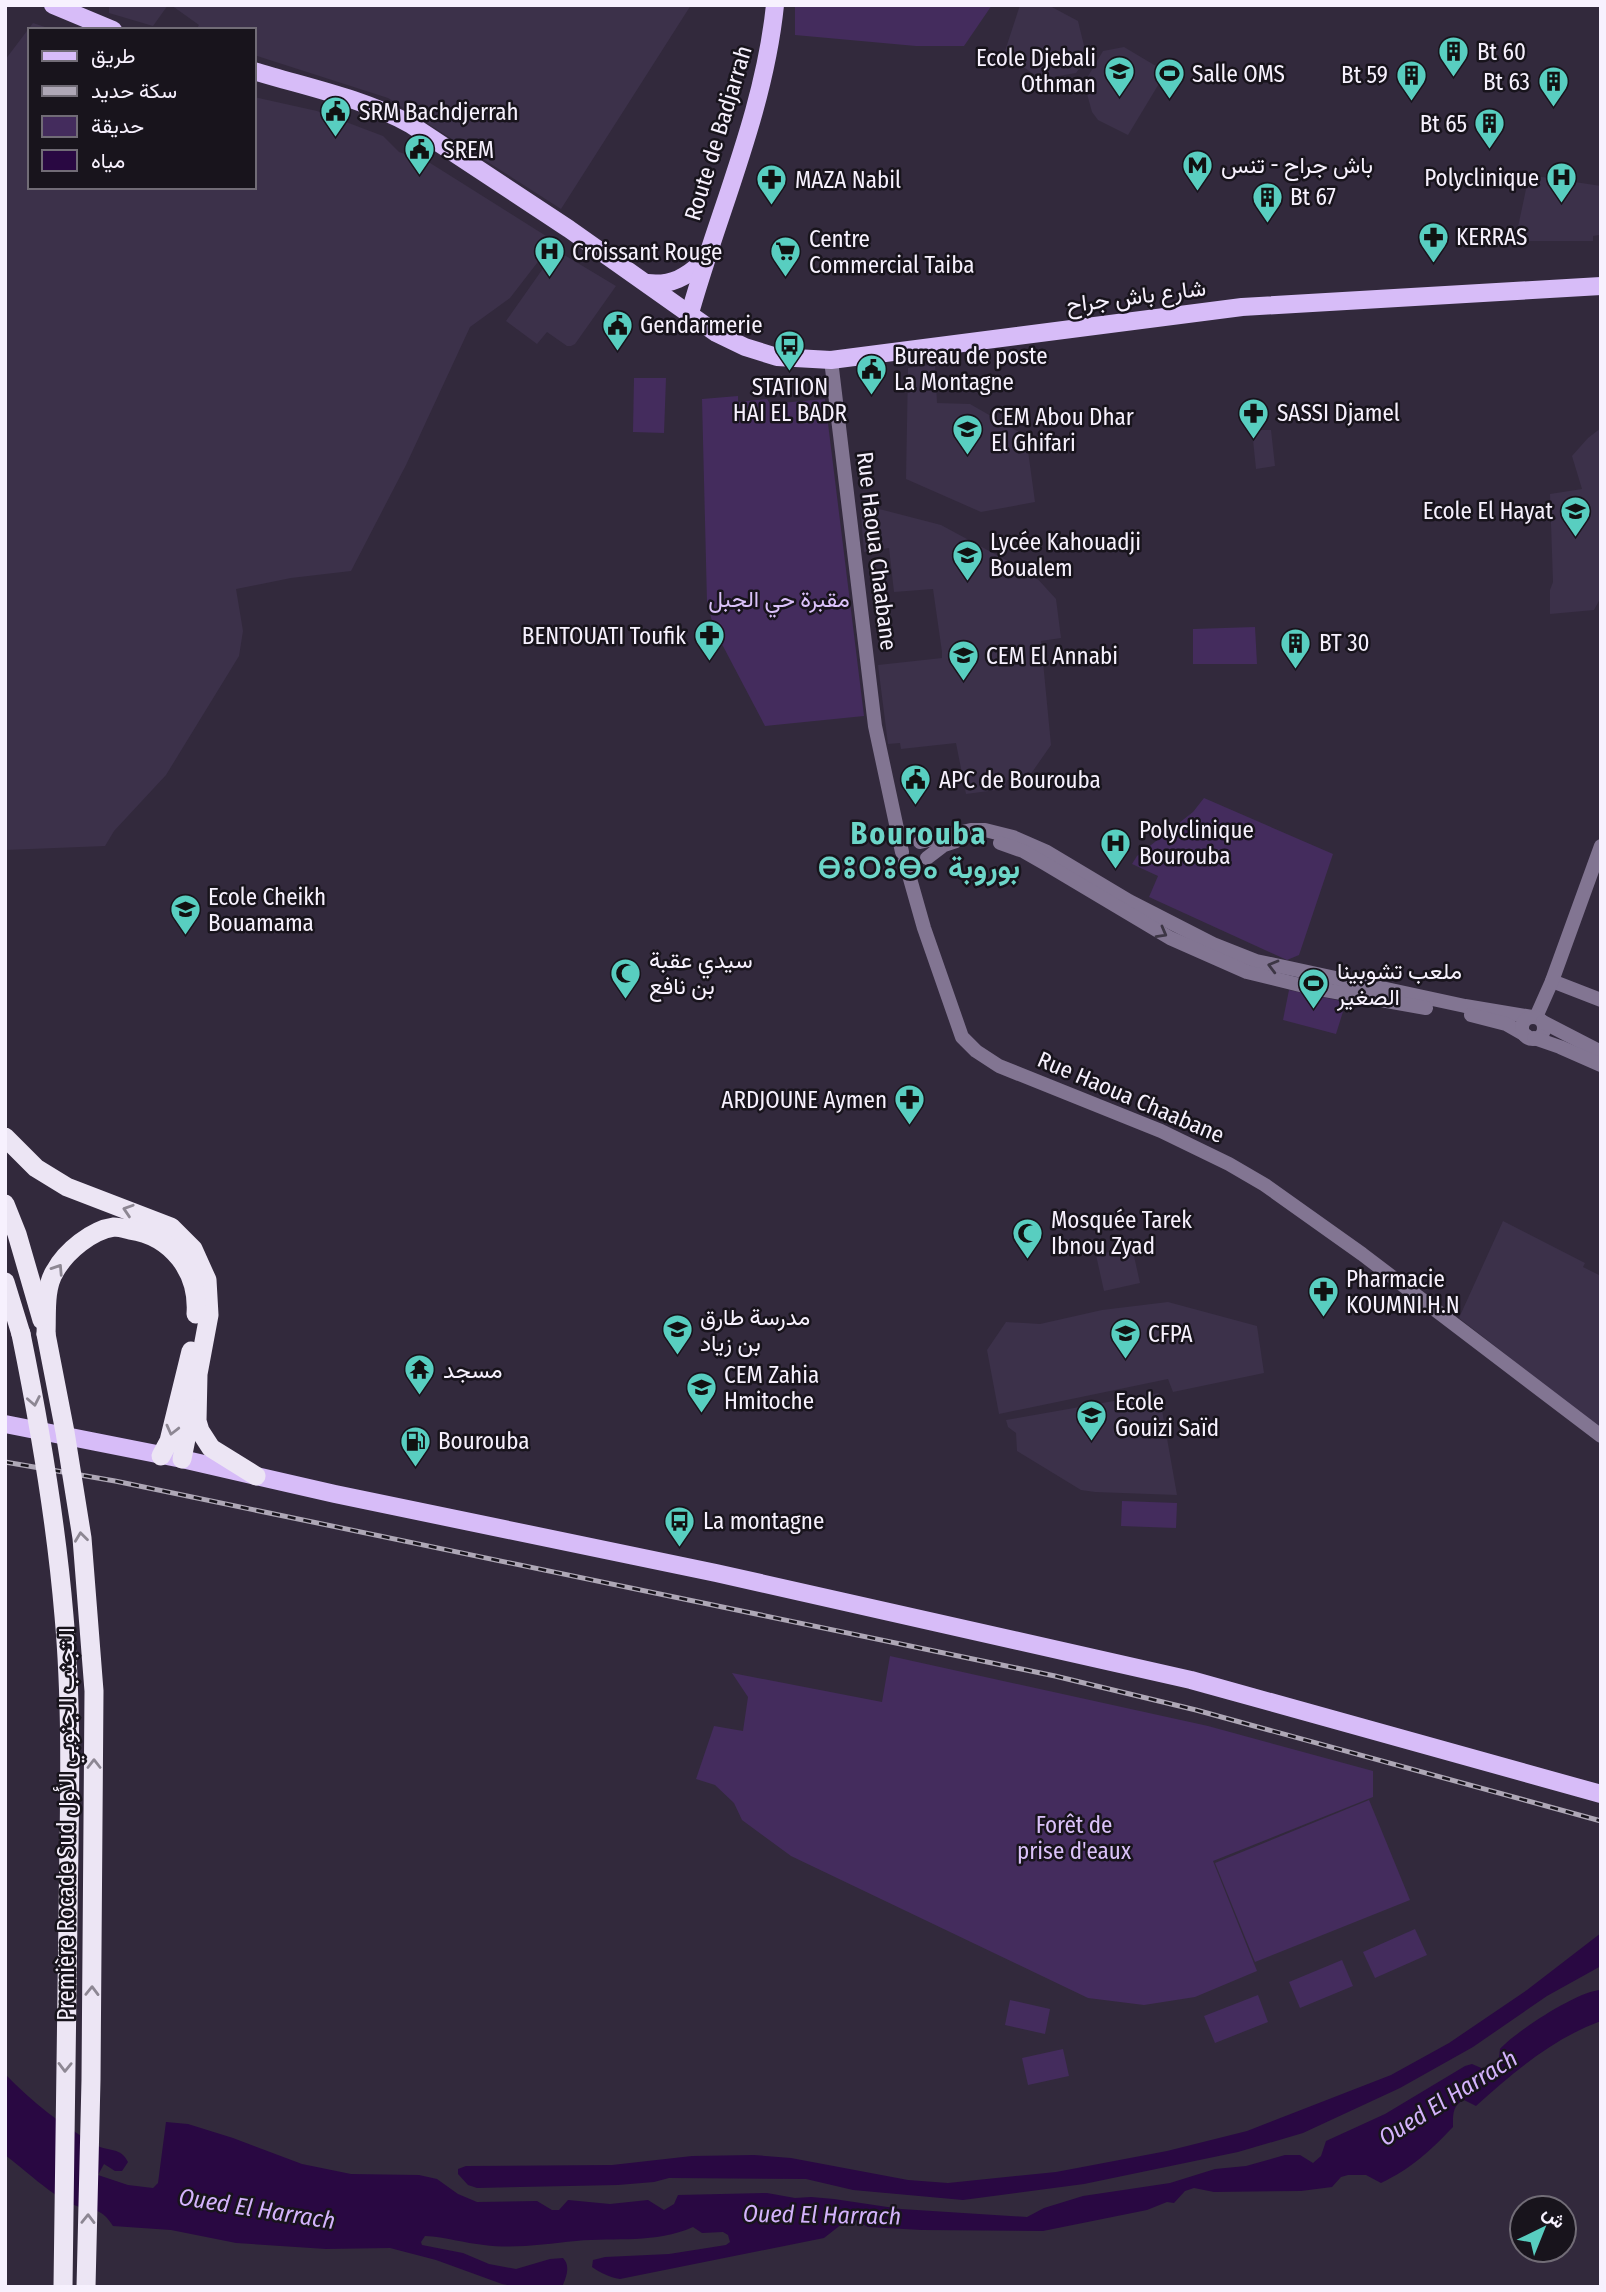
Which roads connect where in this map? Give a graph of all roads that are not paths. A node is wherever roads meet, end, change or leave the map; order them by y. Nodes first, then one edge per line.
1 (53, 5) edge
2 (775, 5) edge
3 (108, 28) edge
4 (256, 72) edge
5 (704, 261) junction
6 (647, 283) junction
7 (1601, 286) edge
8 (690, 313) junction
9 (831, 360) junction
10 (1601, 846) edge
11 (910, 849) junction
12 (926, 860) junction
13 (913, 886) junction
14 (1552, 981) junction
15 (1601, 1000) edge
16 (1537, 1019) junction
17 (1530, 1037) junction
18 (1601, 1052) edge
19 (1601, 1065) edge
20 (5, 1137) edge
21 (5, 1203) edge
22 (5, 1282) edge
23 (5, 1296) edge
24 (20, 1334) junction
25 (46, 1334) junction
26 (198, 1374) junction
27 (5, 1424) edge
28 (1601, 1436) edge
29 (161, 1456) junction
30 (182, 1459) junction
31 (256, 1476) junction
32 (1601, 1794) edge
33 (63, 2287) edge
34 (86, 2287) edge

1 - 3 main road
2 - 5 main road, Route de Badjarrah
4 - 6 main road, شارع باش جراح
5 - 6 main road
5 - 8 main road, Route de Badjarrah
6 - 8 main road, شارع باش جراح
7 - 9 main road, شارع باش جراح
8 - 9 main road, شارع باش جراح
9 - 11 street, Rue Haoua Chaabane
10 - 14 street
11 - 12 street
11 - 12 street
11 - 13 street, Rue Haoua Chaabane
16 -> 11 street
12 - 13 street
12 -> 17 street
13 - 28 street, Rue Haoua Chaabane
14 - 15 street
14 - 16 street
16 - 17 street
16 - 18 street
17 - 19 street
26 -> 20 highway
21 - 25 highway, Première Rocade Sud التجنب الجنوبي الأول
22 - 24 highway, Première Rocade Sud التجنب الجنوبي الأول
23 - 24 highway
24 -> 33 highway, Première Rocade Sud التجنب الجنوبي الأول, bridge
25 -> 29 highway
34 -> 25 highway, Première Rocade Sud التجنب الجنوبي الأول, bridge
26 - 30 highway
26 - 31 highway
27 - 29 main road
29 - 30 main road
30 - 31 main road
31 - 32 main road

